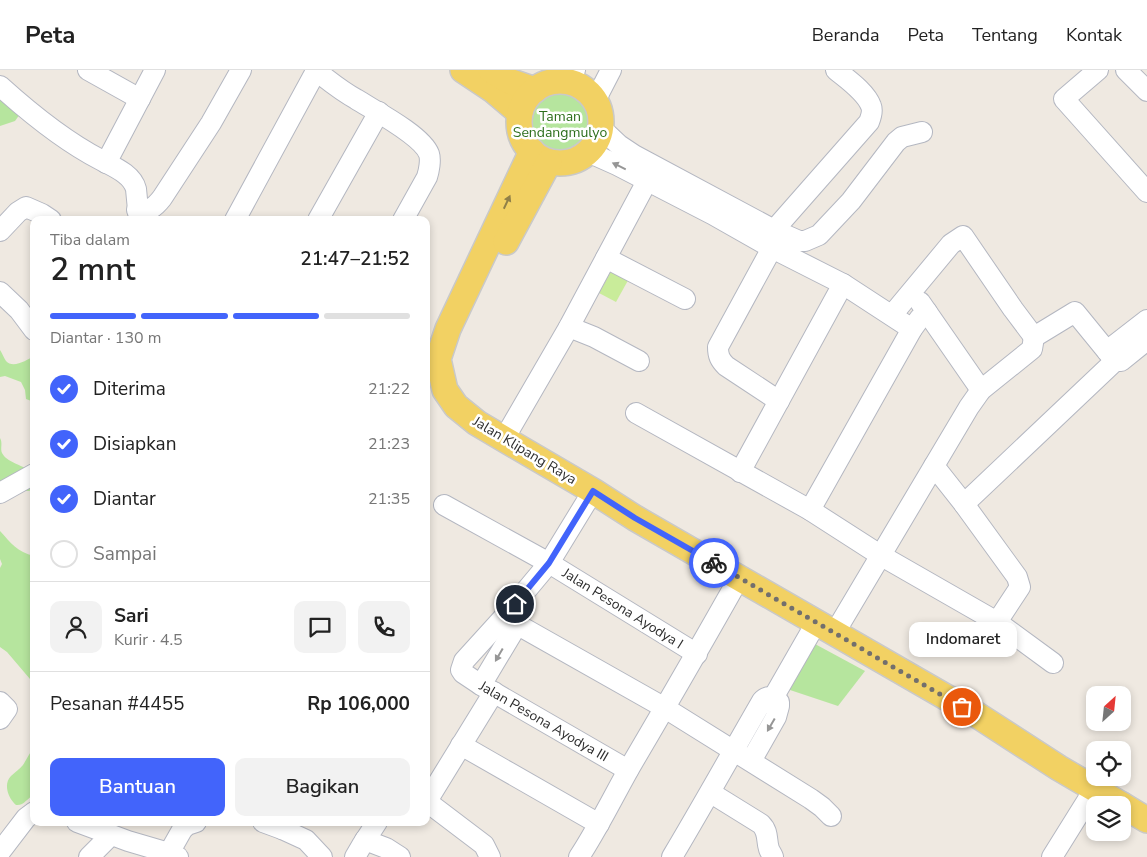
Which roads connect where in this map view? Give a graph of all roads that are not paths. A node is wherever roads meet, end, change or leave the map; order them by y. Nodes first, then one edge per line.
1 (88, 70) edge
2 (155, 70) edge
3 (241, 70) edge
4 (315, 70) edge
5 (463, 70) edge
6 (491, 70) edge
7 (611, 70) edge
8 (836, 70) edge
9 (1098, 70) edge
10 (1126, 70) edge
11 (568, 76) edge
12 (0, 86) edge
13 (535, 90) junction
14 (1147, 91) edge
15 (140, 99) junction
16 (596, 101) junction
17 (378, 112) junction
18 (520, 113) junction
19 (601, 128) junction
20 (922, 132) dead end
21 (588, 152) junction
22 (540, 157) junction
23 (106, 163) junction
24 (651, 173) junction
25 (1147, 192) edge
26 (138, 215) edge
27 (45, 216) edge
28 (237, 216) edge
29 (320, 216) edge
30 (405, 216) edge
31 (0, 231) edge
32 (773, 239) junction
33 (606, 258) junction
34 (843, 284) junction
35 (912, 291) junction
36 (0, 292) edge
37 (685, 299) dead end
38 (17, 309) edge
39 (927, 312) junction
40 (892, 315) junction
41 (1147, 320) edge
42 (30, 325) edge
43 (569, 326) junction
44 (912, 329) junction
45 (1034, 338) junction
46 (1147, 340) edge
47 (1111, 356) junction
48 (434, 358) edge
49 (639, 361) dead end
50 (981, 390) junction
51 (779, 401) junction
52 (636, 413) dead end
53 (504, 440) junction
54 (934, 466) junction
55 (740, 472) junction
56 (30, 476) edge
57 (593, 491) junction
58 (0, 493) edge
59 (964, 504) junction
60 (444, 505) dead end
61 (810, 510) junction
62 (880, 555) junction
63 (549, 563) junction
64 (739, 578) junction
65 (510, 621) junction
66 (997, 622) junction
67 (825, 628) junction
68 (697, 654) junction
69 (1053, 662) dead end
70 (488, 688) junction
71 (773, 698) junction
72 (0, 702) edge
73 (665, 708) junction
74 (0, 719) edge
75 (461, 745) junction
76 (734, 750) junction
77 (752, 761) junction
78 (628, 770) junction
79 (1095, 788) junction
80 (711, 793) junction
81 (430, 795) edge
82 (1108, 796) edge
83 (430, 804) edge
84 (1131, 810) edge
85 (30, 815) edge
86 (831, 816) dead end
87 (1147, 820) edge
88 (598, 824) junction
89 (89, 826) edge
90 (187, 826) edge
91 (284, 826) edge
92 (374, 826) edge
93 (111, 834) junction
94 (360, 849) edge
95 (487, 851) edge
96 (0, 852) edge
97 (769, 854) edge
98 (174, 855) edge
99 (89, 857) edge
100 (322, 857) edge
101 (400, 857) edge
102 (506, 857) edge
103 (579, 857) edge
104 (672, 857) edge
105 (1052, 857) edge

1 - 15 street
2 - 15 street
3 - 26 street
4 - 17 street
4 - 28 street
5 - 18 main road
6 - 13 main road
7 - 16 street
8 - 32 street
9 - 25 street
10 - 14 street
11 - 13 main road
11 - 16 main road
12 - 23 street
13 - 18 main road
15 - 23 street
16 - 19 main road
17 - 29 street
17 - 30 street
18 - 22 main road
19 - 21 main road
19 - 24 street
20 - 32 street
21 - 22 main road
24 -> 21 street
22 - 48 main road, Jalan Klipang Raya
23 - 26 street
24 - 32 street
24 - 33 street
27 - 31 street
32 - 34 street
32 - 51 street
33 - 37 street
33 - 43 street
34 - 40 street
34 - 51 street
35 - 39 street
35 - 40 street
35 - 45 street
36 - 38 street
38 - 42 street
39 - 44 street
39 - 50 street
40 - 44 street
41 - 47 street
43 - 49 street
43 - 53 street
44 - 61 street
45 - 47 street
45 - 50 street
46 - 47 street
47 - 59 street
48 - 53 main road, Jalan Klipang Raya
50 - 54 street
51 - 55 street
52 - 55 street
53 - 57 main road, Jalan Klipang Raya
54 - 59 street
54 - 62 street
55 - 61 street
56 - 58 street
57 - 63 street
57 - 64 main road, Jalan Klipang Raya
59 - 66 street
60 - 63 street, Jalan Pesona Ayodya I
61 - 62 street
62 - 66 street
62 - 67 street
63 - 65 street
63 - 68 street, Jalan Pesona Ayodya I
64 - 67 main road, Jalan Klipang Raya
64 - 68 street
65 -> 70 street
65 - 70 street, Jalan Pesona Ayodya III
65 - 73 street
66 - 69 street
67 - 71 street
67 - 79 main road, Jalan Klipang Raya
68 - 73 street
70 - 75 street
70 - 78 street, Jalan Pesona Ayodya III
71 - 76 street
71 -> 77 street
72 - 74 street
73 - 76 street
73 - 78 street
75 - 81 street
75 - 88 street
76 - 77 street
76 - 80 street
77 - 86 street
78 - 88 street
79 - 82 main road, Jalan Klipang Raya
79 - 105 street
80 - 97 street
80 - 104 street
83 - 95 street
84 - 87 main road, Jalan Klipang Raya
85 - 96 street
88 - 103 street
89 - 93 street
90 - 98 street
91 - 100 street
92 - 94 street
93 - 98 street
93 - 99 street
94 - 101 street
95 - 102 street

